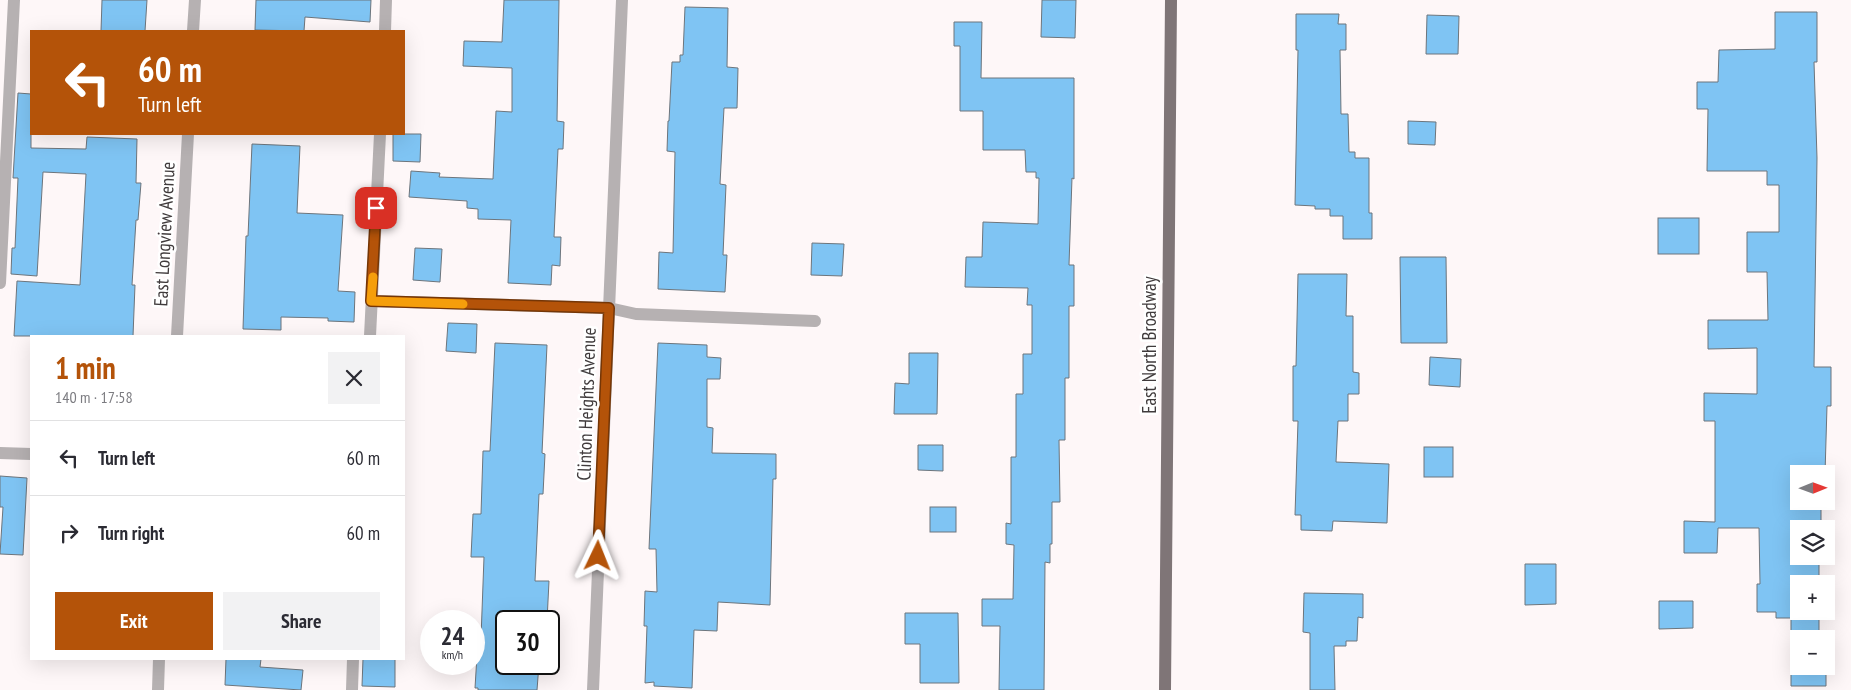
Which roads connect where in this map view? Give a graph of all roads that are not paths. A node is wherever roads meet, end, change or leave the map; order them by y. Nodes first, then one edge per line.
1 (14, 0) edge
2 (195, 0) edge
3 (386, 0) edge
4 (622, 0) edge
5 (1170, 0) edge
6 (193, 30) edge
7 (385, 30) edge
8 (188, 135) edge
9 (380, 135) edge
10 (0, 283) edge
11 (371, 301) junction
12 (609, 308) junction
13 (815, 321) dead end
14 (177, 335) edge
15 (370, 335) edge
16 (0, 453) edge
17 (30, 454) edge
18 (160, 660) edge
19 (353, 660) edge
20 (158, 690) edge
21 (352, 690) edge
22 (593, 690) edge
23 (1165, 690) edge

1 - 10 street
2 - 6 street
3 - 7 street
4 - 12 street, Clinton Heights Avenue
5 - 23 main road, East North Broadway
8 - 14 street, East Longview Avenue
9 - 11 street
11 - 12 street
11 - 15 street
12 - 13 street
12 - 22 street, Clinton Heights Avenue
16 - 17 street
18 - 20 street
19 - 21 street

